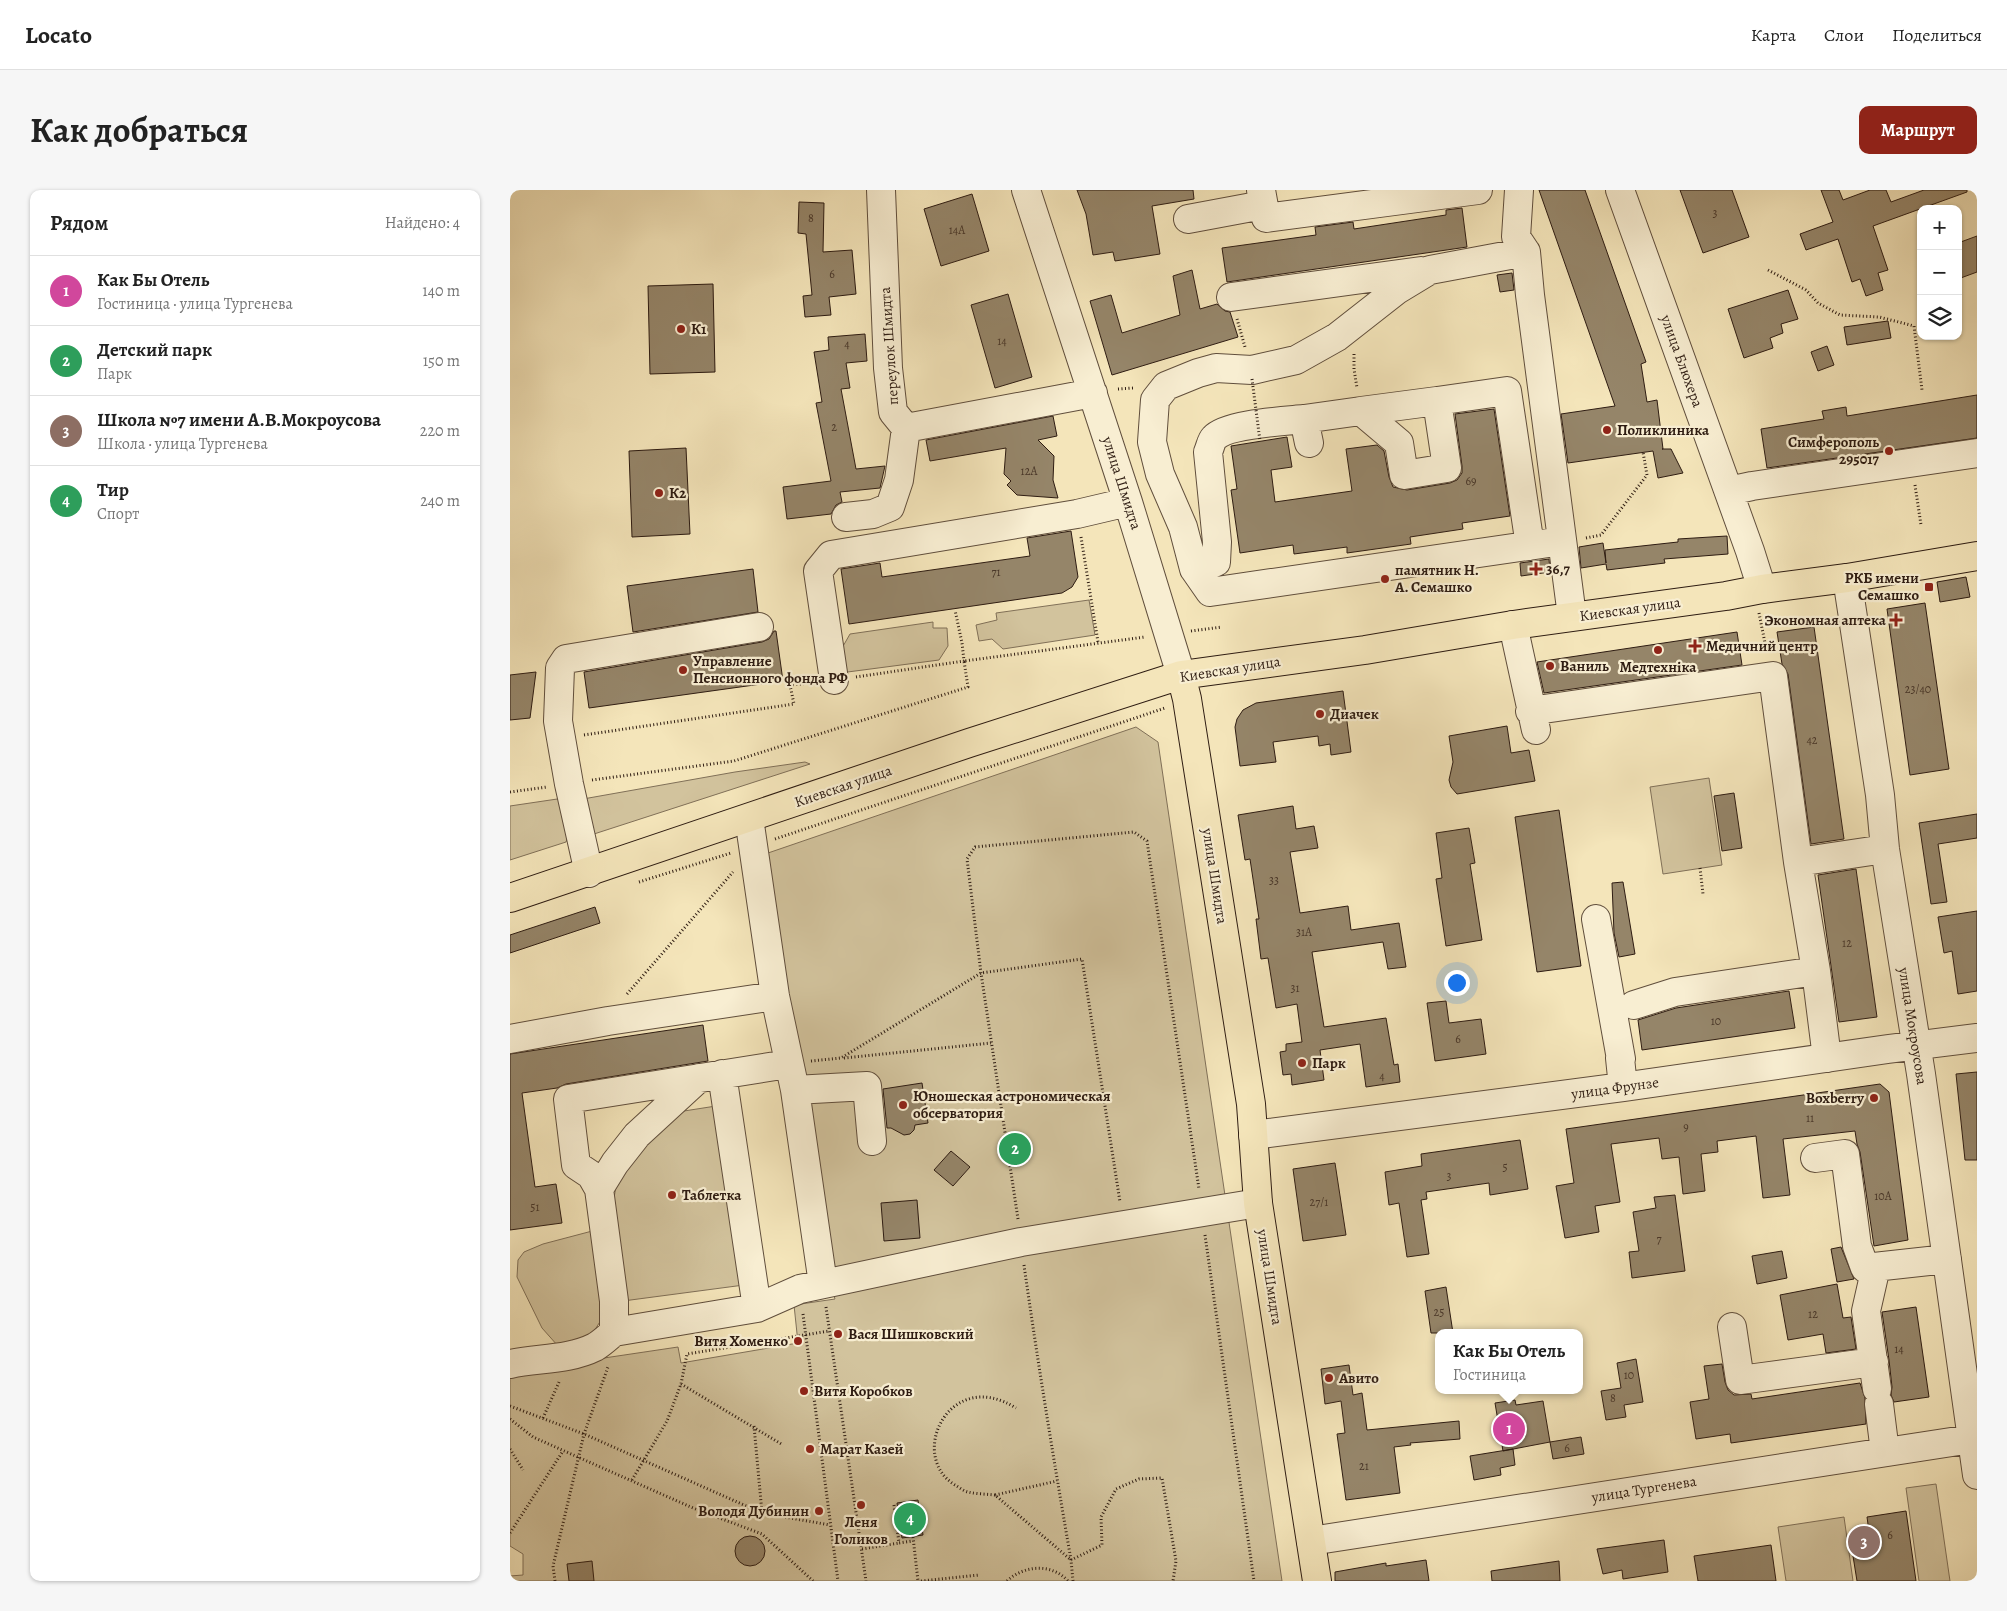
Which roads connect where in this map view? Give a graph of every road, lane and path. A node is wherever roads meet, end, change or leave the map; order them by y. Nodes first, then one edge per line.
1 (881, 190) edge
2 (1026, 190) edge
3 (1478, 190) edge
4 (1519, 190) edge
5 (1620, 190) edge
6 (1262, 198) edge
7 (1188, 219) dead end
8 (1526, 252) junction
9 (1430, 270) junction
10 (1768, 270) dead end
11 (1231, 297) joint
12 (1252, 374) junction
13 (1922, 390) dead end
14 (1093, 393) junction
15 (1437, 401) junction
16 (1361, 411) junction
17 (906, 428) junction
18 (1260, 441) dead end
19 (1643, 452) dead end
20 (1977, 453) edge
21 (1728, 491) junction
22 (1917, 497) dead end
23 (1128, 502) junction
24 (1077, 514) junction
25 (846, 518) dead end
26 (1921, 525) dead end
27 (1562, 541) junction
28 (1530, 546) junction
29 (1977, 556) edge
30 (1194, 569) junction
31 (1847, 578) junction
32 (1760, 598) junction
33 (955, 610) dead end
34 (1572, 616) junction
35 (1513, 625) junction
36 (1222, 627) dead end
37 (759, 628) dead end
38 (1218, 628) dead end
39 (1170, 634) junction
40 (1763, 639) dead end
41 (1098, 642) junction
42 (964, 662) junction
43 (834, 680) junction
44 (1184, 687) junction
45 (561, 738) junction
46 (569, 784) junction
47 (510, 792) edge
48 (750, 818) junction
49 (752, 847) junction
50 (1885, 849) junction
51 (1798, 862) junction
52 (1700, 868) dead end
53 (589, 873) junction
54 (730, 877) dead end
55 (631, 885) dead end
56 (1704, 894) dead end
57 (510, 898) edge
58 (1596, 919) dead end
59 (1816, 971) junction
60 (981, 973) junction
61 (770, 980) junction
62 (629, 992) dead end
63 (1634, 1005) dead end
64 (1977, 1038) edge
65 (510, 1039) edge
66 (991, 1043) junction
67 (1917, 1046) junction
68 (841, 1058) junction
69 (1826, 1058) junction
70 (788, 1064) junction
71 (711, 1076) junction
72 (1623, 1087) junction
73 (795, 1090) junction
74 (1253, 1136) junction
75 (872, 1141) dead end
76 (1815, 1158) dead end
77 (599, 1189) junction
78 (1258, 1203) junction
79 (1202, 1211) junction
80 (1124, 1224) junction
81 (1021, 1242) junction
82 (1947, 1259) junction
83 (1876, 1267) junction
84 (811, 1286) junction
85 (757, 1308) junction
86 (1732, 1327) dead end
87 (830, 1330) junction
88 (614, 1332) junction
89 (806, 1335) junction
90 (570, 1356) junction
91 (1874, 1362) junction
92 (510, 1364) edge
93 (680, 1384) junction
94 (510, 1406) edge
95 (1016, 1408) dead end
96 (543, 1418) junction
97 (510, 1419) edge
98 (754, 1426) junction
99 (584, 1434) junction
100 (1975, 1439) edge
101 (783, 1445) dead end
102 (510, 1449) edge
103 (563, 1450) junction
104 (1886, 1452) junction
105 (580, 1458) junction
106 (642, 1461) junction
107 (523, 1470) dead end
108 (1977, 1475) edge
109 (632, 1480) junction
110 (1057, 1481) junction
111 (995, 1495) junction
112 (894, 1505) dead end
113 (762, 1513) junction
114 (830, 1525) junction
115 (510, 1533) edge
116 (1311, 1540) junction
117 (899, 1543) junction
118 (862, 1549) junction
119 (1071, 1560) junction
120 (979, 1575) dead end
121 (555, 1581) edge
122 (813, 1581) edge
123 (838, 1581) edge
124 (866, 1581) edge
125 (920, 1581) edge
126 (1007, 1581) edge
127 (1068, 1581) edge
128 (1073, 1581) edge
129 (1173, 1581) edge
130 (1254, 1581) edge
131 (1318, 1581) edge

1 - 17 street, переулок Шмидта
2 - 14 street, улица Шмидта
3 - 6 street
4 - 8 street
5 - 21 street, улица Блюхера
6 - 7 street
8 - 9 street
8 - 27 street
9 - 11 street
9 - 12 street
10 - 13 path
11 - 12 path
12 - 18 path, bridge
12 - 30 street
14 - 17 street
14 - 23 street, улица Шмидта
15 - 16 street
15 - 16 street
15 - 28 street
16 - 30 street
17 - 25 street
19 - 27 path
20 - 21 street
21 - 32 street, улица Блюхера
22 - 26 path
23 - 24 street
23 - 39 street, улица Шмидта
24 - 41 path
24 - 43 street
27 - 28 street
27 - 34 street
28 - 30 street
29 - 31 main road, Киевская улица
31 - 32 main road, Киевская улица
31 - 50 street, улица Мокроусова
32 - 34 main road, Киевская улица
32 - 40 path
33 - 42 path
34 - 35 main road, Киевская улица
35 - 44 main road, Киевская улица
35 - 51 street
36 - 38 path
37 - 45 street
39 - 41 path
39 - 44 street, улица Шмидта
41 - 42 path
42 - 43 path
42 - 46 path
43 - 45 path
44 - 48 main road, Киевская улица
44 - 49 path
44 - 74 main road, улица Шмидта
45 - 46 street
46 - 47 path
46 - 53 street
48 - 49 street
48 - 53 main road, Киевская улица
49 - 55 path
49 - 61 street
50 - 51 street
50 - 67 street, улица Мокроусова
51 - 59 street
52 - 56 path
53 - 57 main road, Киевская улица
54 - 62 path
58 - 72 street
59 - 63 street
59 - 69 street
60 - 66 path
60 - 68 path
60 - 79 path
60 - 80 path
61 - 65 street
61 - 70 street
64 - 67 street, улица Фрунзе
66 - 68 path
66 - 81 path
67 - 69 street, улица Фрунзе
67 - 82 street, улица Мокроусова
68 - 70 path
69 - 72 street, улица Фрунзе
70 - 71 street
70 - 73 street
71 - 77 street
71 - 77 street
71 - 85 street
72 - 74 street, улица Фрунзе
73 - 75 street
73 - 84 street
74 - 78 main road, улица Шмидта
76 - 83 street
77 - 88 street
78 - 79 street
78 - 116 main road, улица Шмидта
79 - 80 street
79 - 130 path
80 - 81 street
81 - 84 street
81 - 110 path
82 - 83 street
82 - 100 street, улица Мокроусова
83 - 91 street
84 - 85 street
84 - 87 path
84 - 89 path
85 - 88 street
86 - 91 street
87 - 89 path
87 - 118 path
88 - 90 street
88 - 99 path
89 - 93 path
89 - 114 path
90 - 92 street
90 - 96 path
91 - 104 street
93 - 98 path
93 - 106 path
94 - 96 path
95 - 111 path
96 - 99 path
97 - 103 path
98 - 101 path
98 - 113 path
99 - 105 path
99 - 106 path
100 - 104 street, улица Тургенева
100 - 108 street, улица Мокроусова
102 - 107 path
103 - 105 path
103 - 115 path
104 - 116 street, улица Тургенева
105 - 109 path
105 - 121 path
106 - 109 path
106 - 113 path
109 - 122 path
110 - 111 path
110 - 119 path
111 - 119 path
112 - 117 path
113 - 114 path
114 - 123 path
116 - 131 main road, улица Шмидта
117 - 118 path
117 - 125 path
118 - 124 path
119 - 128 path
119 - 129 path
120 - 125 path
126 - 127 path

